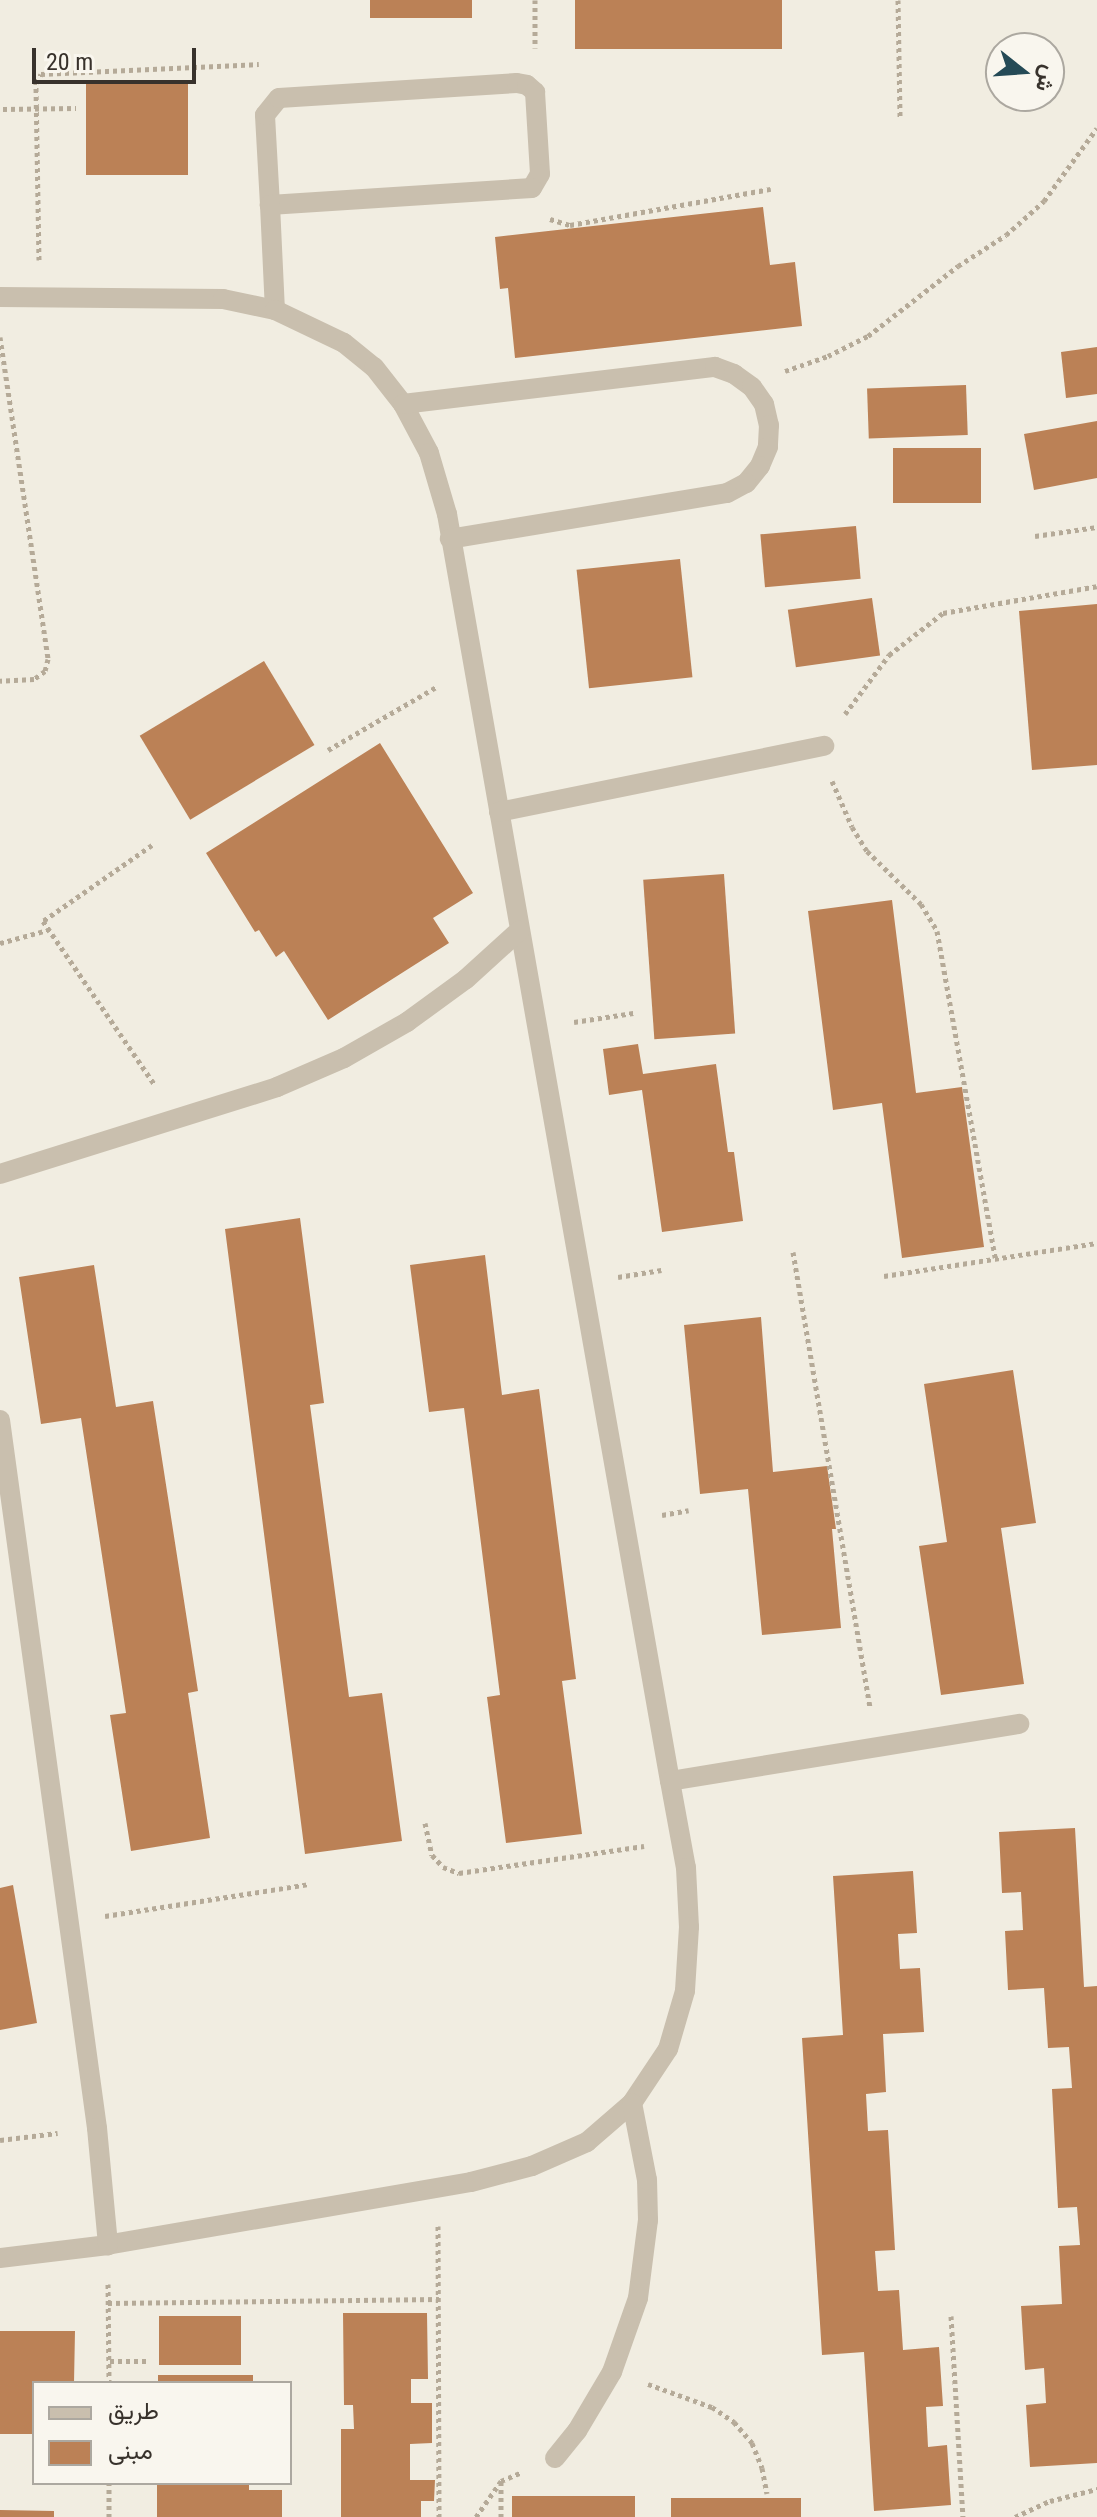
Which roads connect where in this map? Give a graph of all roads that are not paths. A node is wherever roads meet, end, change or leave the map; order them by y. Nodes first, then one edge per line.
1 (270, 205) junction
2 (0, 297) edge
3 (275, 310) junction
4 (403, 404) junction
5 (450, 539) junction
6 (824, 746) road end
7 (499, 812) junction
8 (519, 931) junction
9 (0, 1174) edge
10 (0, 1420) edge
11 (1019, 1724) dead end
12 (670, 1781) junction
13 (632, 2103) junction
14 (108, 2245) junction
15 (0, 2258) edge
16 (555, 2458) road end

1 - 1 street
1 - 3 street
2 - 3 street
3 - 4 street
4 - 5 street
4 - 5 street
5 - 7 street
6 - 7 street
7 - 8 street
8 - 9 street
8 - 12 street
10 - 14 street
11 - 12 street
12 - 13 street
13 - 14 street
13 - 16 street
14 - 15 street

